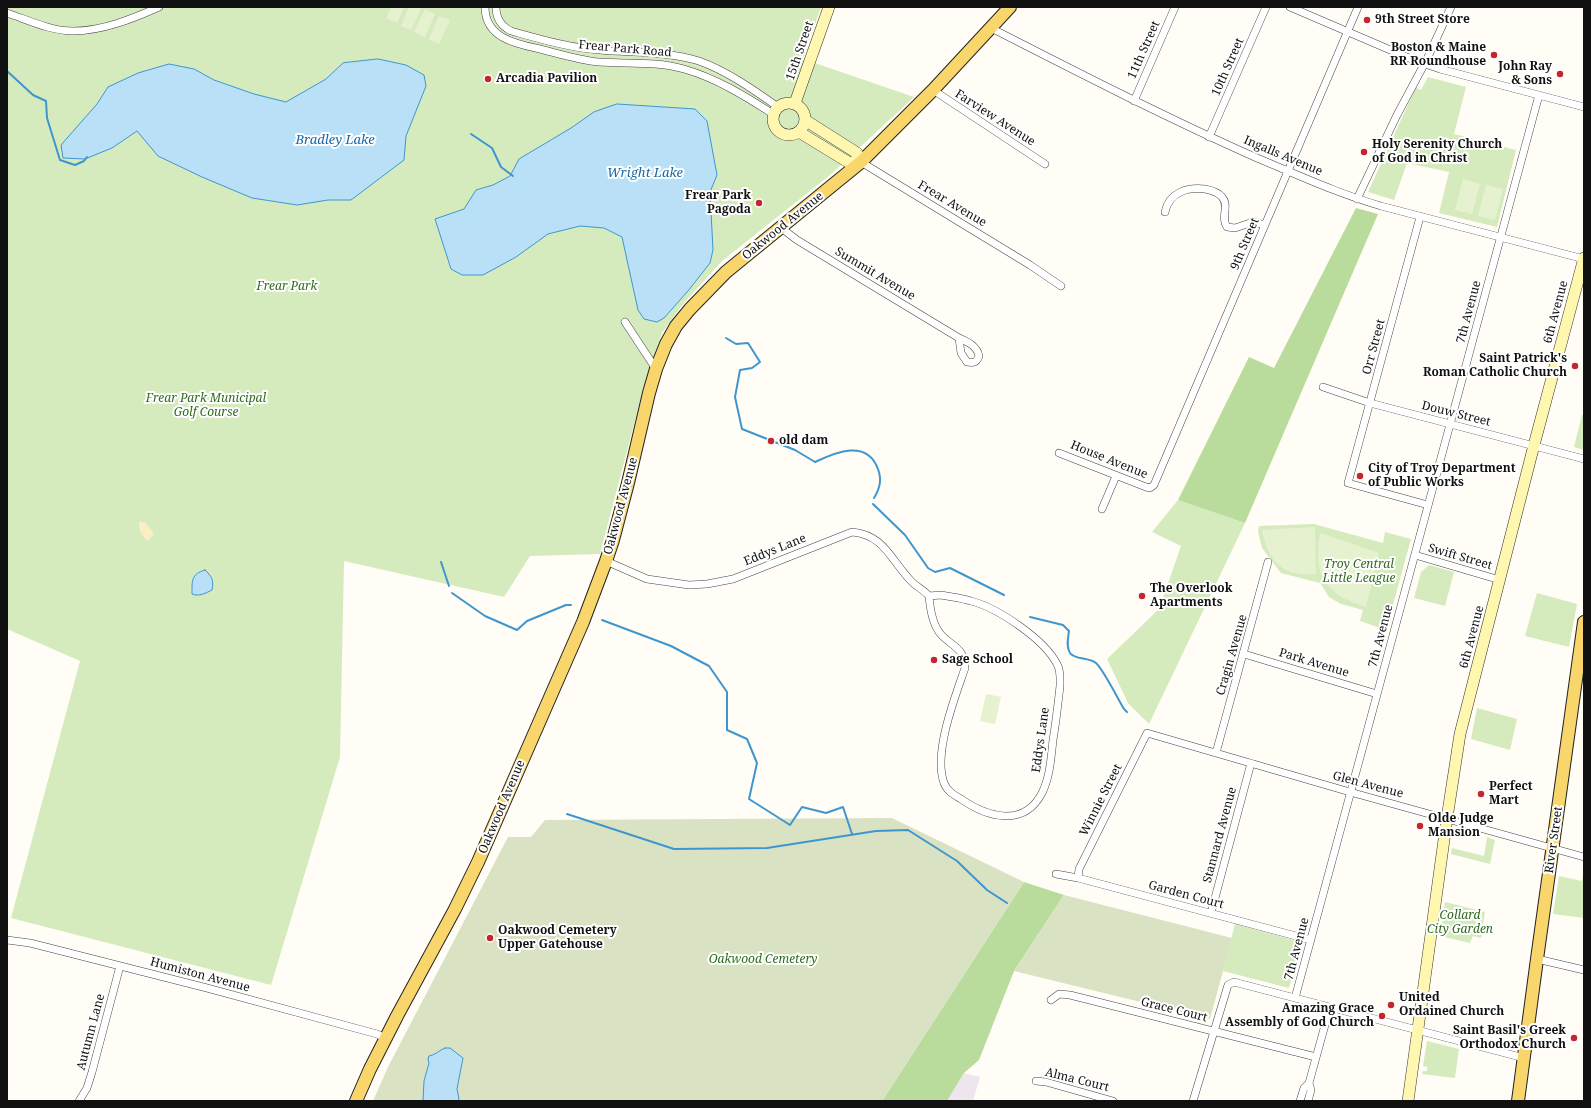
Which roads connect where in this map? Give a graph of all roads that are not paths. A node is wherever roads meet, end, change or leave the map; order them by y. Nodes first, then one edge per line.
1 (159, 7) edge
2 (486, 7) edge
3 (496, 7) edge
4 (829, 7) edge
5 (1010, 7) edge
6 (1175, 7) edge
7 (1266, 7) edge
8 (1290, 7) edge
9 (1358, 7) edge
10 (1451, 7) edge
11 (7, 13) edge
12 (991, 28) junction
13 (1347, 32) junction
14 (1424, 64) junction
15 (933, 90) junction
16 (1539, 95) junction
17 (1134, 101) junction
18 (795, 103) junction
19 (1584, 107) edge
20 (775, 110) junction
21 (805, 120) junction
22 (799, 132) junction
23 (1209, 136) junction
24 (861, 162) junction
25 (1046, 164) dead end
26 (1288, 171) junction
27 (1357, 199) junction
28 (1165, 212) dead end
29 (1420, 217) junction
30 (1265, 225) junction
31 (780, 227) junction
32 (1500, 238) junction
33 (1584, 259) edge
34 (1061, 286) dead end
35 (625, 322) dead end
36 (959, 338) dead end
37 (656, 369) junction
38 (1323, 387) dead end
39 (1370, 403) junction
40 (1450, 423) junction
41 (1534, 445) junction
42 (1059, 453) dead end
43 (1584, 459) edge
44 (1116, 476) junction
45 (1150, 488) joint
46 (1428, 505) junction
47 (1102, 509) dead end
48 (1414, 555) junction
49 (606, 561) junction
50 (1268, 562) dead end
51 (1500, 580) junction
52 (928, 596) junction
53 (1584, 622) edge
54 (1244, 654) junction
55 (1580, 690) edge
56 (1377, 694) junction
57 (1147, 733) joint
58 (1216, 753) junction
59 (1251, 763) junction
60 (1350, 792) junction
61 (1447, 818) junction
62 (1553, 848) junction
63 (1584, 857) edge
64 (1056, 874) dead end
65 (1078, 878) junction
66 (1211, 913) junction
67 (7, 940) edge
68 (1310, 940) junction
69 (1536, 959) junction
70 (120, 966) junction
71 (1584, 970) edge
72 (1295, 998) junction
73 (1051, 1000) dead end
74 (1330, 1007) junction
75 (1418, 1030) junction
76 (1214, 1031) junction
77 (385, 1038) junction
78 (1316, 1057) junction
79 (1524, 1058) junction
80 (1036, 1082) dead end
81 (1309, 1083) junction
82 (79, 1101) edge
83 (356, 1101) edge
84 (1113, 1101) edge
85 (1193, 1101) edge
86 (1300, 1101) edge
87 (1308, 1101) edge
88 (1408, 1101) edge
89 (1518, 1101) edge

1 - 11 street
2 - 20 street, Frear Park Road
3 - 20 street, Frear Park Road
4 - 18 street, 15th Street
5 - 12 main road, Oakwood Avenue
6 - 17 street, 11th Street
7 - 23 street, 10th Street
8 - 13 street
9 - 13 street, 9th Street
10 - 14 street
12 - 15 main road, Oakwood Avenue
12 - 17 street, Ingalls Avenue
13 - 14 street
13 - 26 street, 9th Street
14 - 16 street
14 - 27 street
15 - 24 main road, Oakwood Avenue
15 - 25 street, Farview Avenue
16 - 19 street
16 - 32 street, 7th Avenue
17 - 23 street, Ingalls Avenue
18 - 20 street
18 - 21 street
20 - 22 street
21 - 22 street
21 - 24 street
22 - 24 street
23 - 26 street, Ingalls Avenue
24 - 31 main road, Oakwood Avenue
24 - 34 street, Frear Avenue
26 - 27 street, Ingalls Avenue
26 - 30 street, 9th Street
27 - 29 street, Ingalls Avenue
28 - 30 street
29 - 32 street, Ingalls Avenue
29 - 39 street, Orr Street
30 - 45 street, 9th Street
31 - 36 street, Summit Avenue
31 - 37 main road, Oakwood Avenue
32 - 33 street, Ingalls Avenue
32 - 40 street, 7th Avenue
33 - 41 street, 6th Avenue
35 - 37 street
37 - 49 main road, Oakwood Avenue
38 - 39 street, Douw Street
39 - 40 street, Douw Street
39 - 46 street, Orr Street
40 - 41 street, Douw Street
40 - 46 street, 7th Avenue
41 - 43 street, Douw Street
41 - 51 street, 6th Avenue
42 - 44 street, House Avenue
44 - 45 street, House Avenue
44 - 47 street
46 - 48 street, 7th Avenue
48 - 51 street, Swift Street
48 - 56 street, 7th Avenue
49 - 52 street, Eddys Lane
49 - 77 main road, Oakwood Avenue
50 - 54 street, Cragin Avenue
51 - 61 street, 6th Avenue
52 - 52 street, Eddys Lane
53 - 55 main road, River Street
54 - 56 street, Park Avenue
54 - 58 street, Cragin Avenue
55 - 62 main road, River Street
56 - 60 street, 7th Avenue
57 - 58 street, Glen Avenue
57 - 65 street, Winnie Street
58 - 59 street, Glen Avenue
59 - 60 street, Glen Avenue
59 - 66 street, Stannard Avenue
60 - 61 street, Glen Avenue
60 - 68 street, 7th Avenue
61 - 62 street, Glen Avenue
61 - 75 street, 6th Avenue
62 - 63 street, Glen Avenue
62 - 69 main road, River Street
64 - 65 street, Garden Court
65 - 66 street, Garden Court
66 - 68 street, Garden Court
67 - 70 street, Humiston Avenue
68 - 72 street, 7th Avenue
69 - 71 street
69 - 79 main road, River Street
70 - 77 street, Humiston Avenue
70 - 82 street, Autumn Lane
72 - 74 street
72 - 76 street
73 - 76 street, Grace Court
74 - 75 street
74 - 78 street
75 - 79 street
75 - 88 street, 6th Avenue
76 - 78 street, Grace Court
76 - 85 street
77 - 83 main road, Oakwood Avenue
78 - 81 street
79 - 89 main road, River Street
80 - 84 street, Alma Court
81 - 86 street
81 - 87 street

